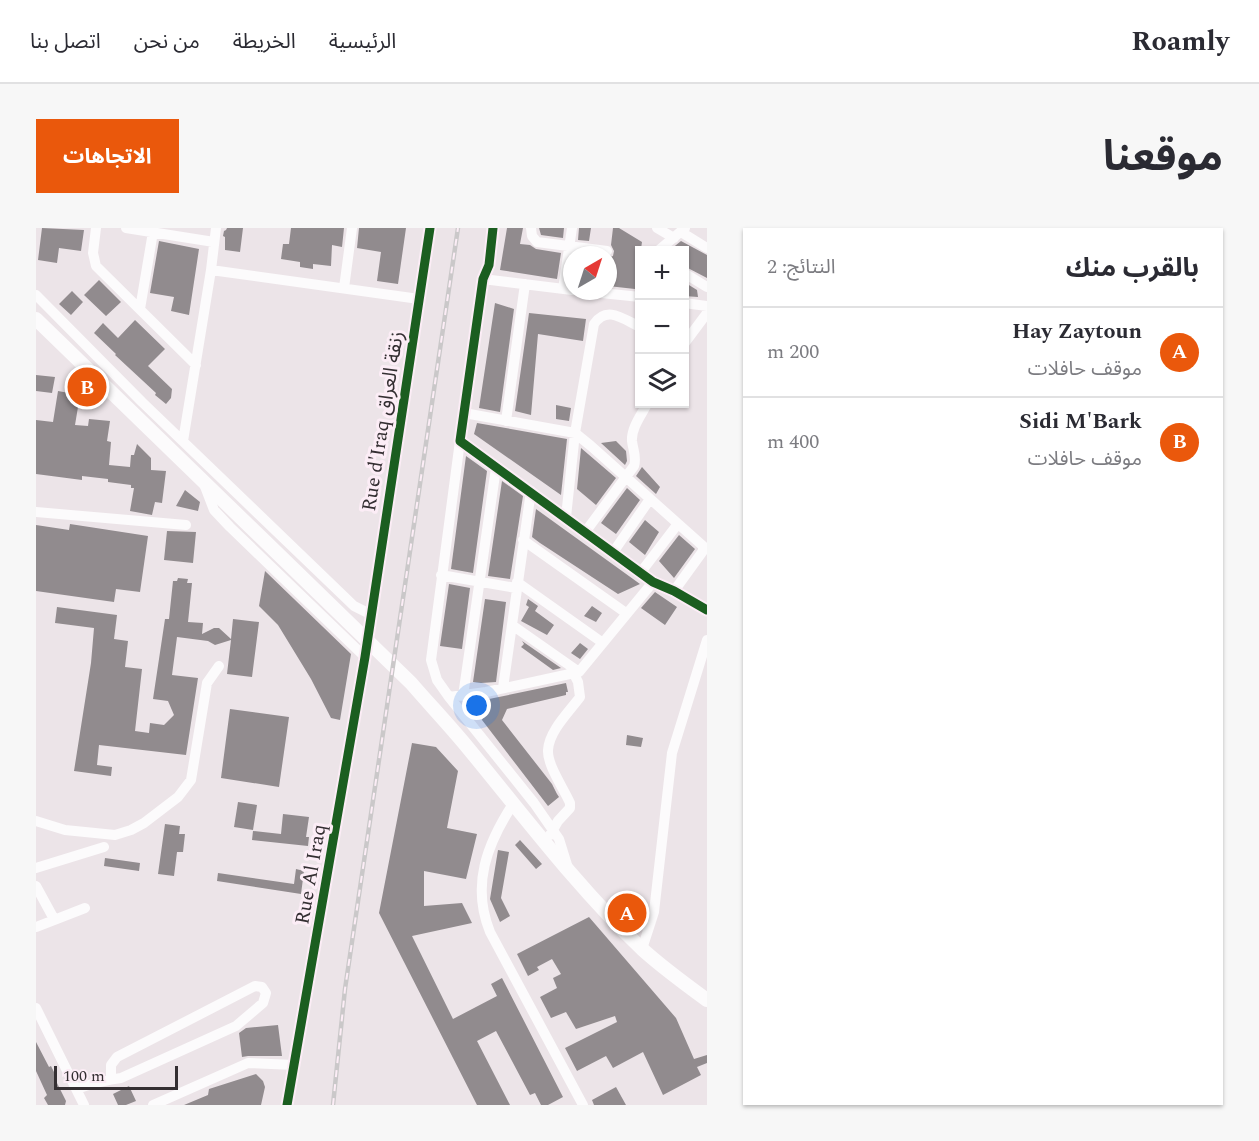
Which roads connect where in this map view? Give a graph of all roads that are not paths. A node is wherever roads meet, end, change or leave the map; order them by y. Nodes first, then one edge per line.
1 (96, 228) edge
2 (126, 228) edge
3 (216, 228) edge
4 (352, 228) edge
5 (430, 228) edge
6 (493, 228) edge
7 (531, 228) edge
8 (572, 228) edge
9 (657, 228) edge
10 (153, 232) junction
11 (680, 233) edge
12 (214, 242) junction
13 (569, 246) joint
14 (664, 246) edge
15 (707, 248) edge
16 (211, 270) junction
17 (689, 276) edge
18 (483, 279) junction
19 (525, 284) junction
20 (707, 287) edge
21 (344, 288) junction
22 (563, 289) edge
23 (36, 295) edge
24 (617, 295) edge
25 (635, 297) edge
26 (419, 300) junction
27 (689, 304) edge
28 (707, 306) edge
29 (140, 309) junction
30 (707, 313) edge
31 (36, 319) edge
32 (635, 325) edge
33 (689, 337) edge
34 (196, 365) junction
35 (645, 408) edge
36 (464, 413) junction
37 (506, 421) junction
38 (575, 433) junction
39 (183, 441) junction
40 (460, 441) junction
41 (496, 468) junction
42 (625, 477) junction
43 (204, 483) junction
44 (531, 491) junction
45 (650, 500) junction
46 (36, 512) edge
47 (566, 517) junction
48 (186, 525) dead end
49 (677, 525) junction
50 (586, 531) junction
51 (524, 540) junction
52 (705, 542) edge
53 (614, 551) junction
54 (641, 572) junction
55 (441, 575) junction
56 (478, 581) junction
57 (653, 582) junction
58 (516, 585) junction
59 (674, 591) junction
60 (707, 610) edge
61 (626, 614) junction
62 (512, 625) junction
63 (707, 640) edge
64 (603, 643) junction
65 (219, 666) dead end
66 (577, 673) junction
67 (503, 688) junction
68 (463, 696) junction
69 (449, 697) junction
70 (513, 804) junction
71 (36, 821) edge
72 (553, 829) junction
73 (546, 844) junction
74 (105, 847) dead end
75 (36, 868) edge
76 (569, 870) junction
77 (36, 886) edge
78 (85, 908) dead end
79 (54, 919) junction
80 (36, 927) edge
81 (642, 949) junction
82 (707, 1000) edge
83 (36, 1008) edge
84 (294, 1065) junction
85 (111, 1079) junction
86 (76, 1089) junction
87 (84, 1105) edge
88 (153, 1105) edge
89 (287, 1105) edge
90 (583, 1105) edge

1 - 29 street
2 - 10 street
3 - 12 street
4 - 21 street
5 - 26 street, Rue d'Iraq زنقة العراق
6 - 18 street
7 - 13 street
8 - 13 street
9 - 11 street
10 - 12 street
10 - 29 street
11 - 14 street
11 - 15 street
12 - 16 street
16 - 21 street
16 - 34 street
17 - 20 street
18 - 19 street
18 - 36 street
19 - 22 street
19 - 37 street
21 - 26 street
23 - 39 street
24 - 25 street
26 - 39 street, Rue d'Iraq زنقة العراق
27 - 28 street
29 - 34 street
30 - 33 street
31 - 43 main road
32 - 38 street
34 - 39 street
35 - 42 street
36 - 37 street
36 - 40 street
37 - 38 street
38 - 42 street
38 - 47 street
40 - 41 street
40 - 55 street
41 - 44 street
41 - 56 street
42 - 45 street
42 - 50 street
43 - 70 main road
43 - 84 street, Rue Al Iraq
44 - 47 street
44 - 51 street
45 - 49 street
45 - 53 street
46 - 48 street
47 - 50 street
49 - 52 street
49 - 54 street
50 - 53 street
51 - 58 street
51 - 61 street
52 - 59 street
53 - 54 street
54 - 57 street
55 - 56 street
55 - 69 street
56 - 58 street
56 - 68 street
57 - 59 street
57 - 61 street
58 - 62 street
58 - 64 street
59 - 60 street
61 - 64 street
62 - 66 street
62 - 67 street
63 - 81 street
64 - 66 street
65 - 71 street
66 - 67 street
66 - 72 street
67 - 68 street
68 - 69 street
69 - 72 street
70 - 73 main road
70 - 90 street
72 - 73 street
72 - 76 street
73 - 76 main road
74 - 75 street
76 - 81 main road
77 - 79 street
78 - 79 street
79 - 80 street
81 - 82 main road
83 - 86 street
84 - 88 street
84 - 89 street, Rue Al Iraq
85 - 85 street
85 - 86 street
86 - 87 street

